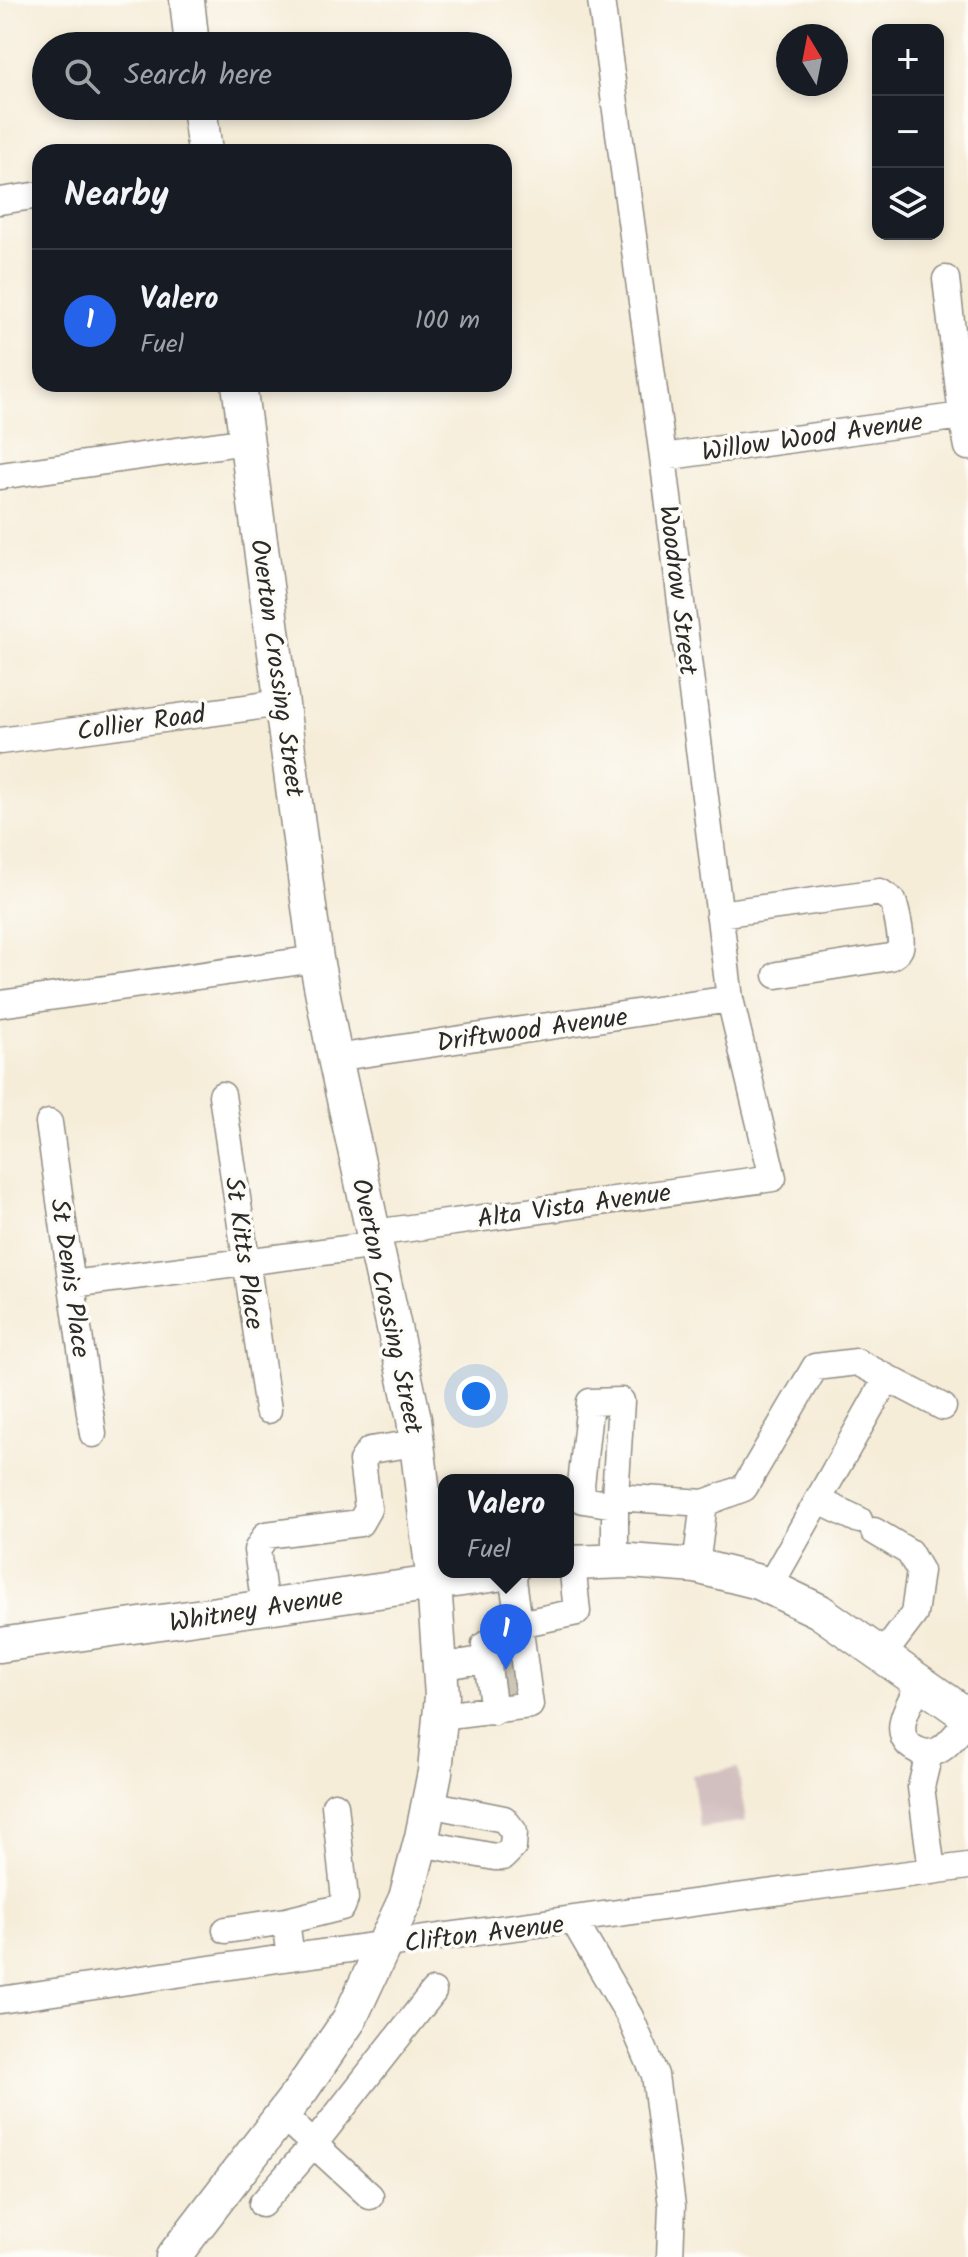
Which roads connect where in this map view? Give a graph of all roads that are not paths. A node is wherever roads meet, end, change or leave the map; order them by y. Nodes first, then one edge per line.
1 (187, 0) edge
2 (601, 0) edge
3 (190, 32) edge
4 (201, 120) edge
5 (204, 144) edge
6 (32, 196) edge
7 (0, 201) edge
8 (946, 279) dead end
9 (240, 392) edge
10 (962, 416) junction
11 (247, 441) junction
12 (968, 447) edge
13 (663, 457) junction
14 (0, 476) edge
15 (282, 703) junction
16 (0, 741) edge
17 (719, 914) junction
18 (316, 959) junction
19 (777, 975) dead end
20 (730, 999) junction
21 (0, 1004) edge
22 (335, 1058) junction
23 (222, 1095) dead end
24 (49, 1123) dead end
25 (773, 1178) joint
26 (376, 1239) junction
27 (246, 1262) junction
28 (72, 1284) junction
29 (887, 1378) junction
30 (943, 1407) dead end
31 (268, 1410) dead end
32 (93, 1434) dead end
33 (417, 1443) junction
34 (819, 1501) junction
35 (704, 1503) junction
36 (615, 1562) junction
37 (574, 1563) edge
38 (696, 1566) junction
39 (469, 1578) edge
40 (512, 1578) edge
41 (572, 1578) edge
42 (434, 1583) junction
43 (769, 1587) junction
44 (265, 1608) junction
45 (0, 1645) edge
46 (883, 1655) junction
47 (440, 1667) junction
48 (505, 1668) junction
49 (921, 1682) junction
50 (441, 1716) junction
51 (968, 1718) edge
52 (929, 1754) junction
53 (429, 1804) junction
54 (335, 1805) dead end
55 (421, 1843) junction
56 (968, 1866) edge
57 (932, 1871) junction
58 (286, 1921) junction
59 (574, 1921) junction
60 (226, 1930) dead end
61 (384, 1946) junction
62 (291, 1957) junction
63 (433, 1992) dead end
64 (0, 2000) edge
65 (282, 2115) junction
66 (314, 2144) junction
67 (370, 2196) dead end
68 (262, 2204) dead end
69 (173, 2257) edge
70 (670, 2257) edge

1 - 3 main road
2 - 13 street, Woodrow Street
4 - 5 main road
6 - 7 street
8 - 10 street
9 - 11 main road, Overton Crossing Street
10 - 12 street
10 - 13 street, Willow Wood Avenue
11 - 14 street
11 - 15 main road, Overton Crossing Street
13 - 17 street, Woodrow Street
15 - 16 street, Collier Road
15 - 18 main road, Overton Crossing Street
17 - 19 street
17 - 20 street, Woodrow Street
18 - 21 street
18 - 22 main road, Overton Crossing Street
20 - 22 street, Driftwood Avenue
20 - 25 street, Woodrow Street
22 - 26 main road, Overton Crossing Street
23 - 27 street, St Kitts Place
24 - 28 street, St Denis Place
25 - 26 street, Alta Vista Avenue
26 - 27 street, Alta Vista Avenue
26 - 33 main road, Overton Crossing Street
27 - 28 street, Alta Vista Avenue
27 - 31 street, St Kitts Place
28 - 32 street, St Denis Place
29 - 30 street
29 - 34 street
29 - 35 street
33 - 42 main road, Overton Crossing Street
33 - 44 street
34 - 43 street
34 - 46 street
35 - 36 street
35 - 38 street
36 - 37 main road
36 - 38 main road
38 - 43 main road
39 - 42 main road, Whitney Avenue
40 - 48 street
41 - 48 street
42 - 44 main road, Whitney Avenue
42 - 47 main road, Overton Crossing Street
43 - 46 main road
44 - 45 main road, Whitney Avenue
46 - 49 main road
47 - 48 street
47 - 50 main road, Overton Crossing Street
48 - 50 street
49 - 51 main road
49 - 52 street
50 - 53 main road, Overton Crossing Street
51 - 52 street
52 - 57 street
53 - 55 main road, Overton Crossing Street
53 - 55 street
54 - 58 street
55 - 61 main road, Overton Crossing Street
56 - 57 street, Clifton Avenue
57 - 59 street, Clifton Avenue
58 - 60 street
58 - 62 street
59 - 61 street, Clifton Avenue
59 - 70 street
61 - 62 street, Clifton Avenue
61 - 65 main road, Overton Crossing Street
62 - 64 street, Clifton Avenue
63 - 66 street
65 - 66 street
65 - 69 main road, Overton Crossing Street
66 - 67 street
66 - 68 street

